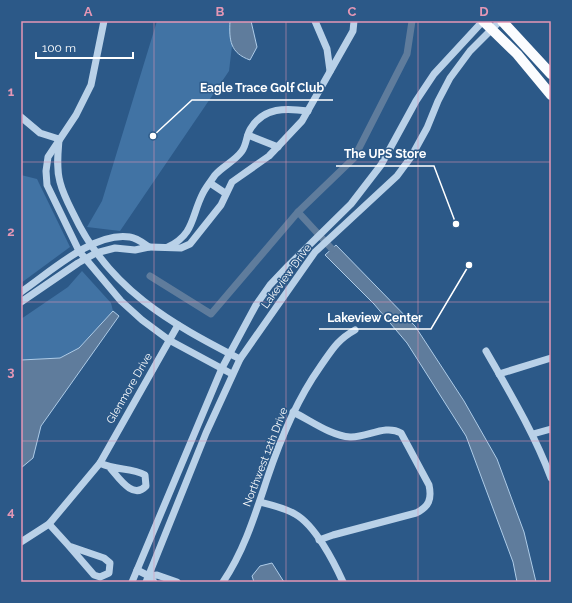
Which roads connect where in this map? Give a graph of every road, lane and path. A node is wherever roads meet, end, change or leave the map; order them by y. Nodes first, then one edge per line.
1 (104, 21) edge
2 (315, 21) edge
3 (354, 21) edge
4 (483, 21) edge
5 (501, 21) edge
6 (492, 30) junction
7 (330, 70) junction
8 (551, 74) edge
9 (551, 94) edge
10 (308, 111) junction
11 (21, 117) edge
12 (248, 135) junction
13 (59, 139) junction
14 (278, 147) junction
15 (210, 183) junction
16 (225, 193) junction
17 (90, 245) junction
18 (149, 247) junction
19 (166, 248) junction
20 (79, 251) junction
21 (96, 253) junction
22 (85, 259) junction
23 (21, 292) edge
24 (21, 302) edge
25 (178, 325) junction
26 (355, 330) dead end
27 (169, 340) junction
28 (486, 351) dead end
29 (229, 354) junction
30 (551, 358) edge
31 (240, 359) junction
32 (222, 368) junction
33 (232, 374) junction
34 (499, 374) junction
35 (293, 412) junction
36 (551, 429) edge
37 (533, 434) junction
38 (100, 463) junction
39 (111, 469) junction
40 (551, 478) edge
41 (260, 502) junction
42 (49, 524) junction
43 (320, 540) junction
44 (21, 542) edge
45 (69, 546) junction
46 (137, 570) junction
47 (147, 579) edge
48 (132, 582) edge
49 (154, 582) edge
50 (177, 582) edge
51 (223, 582) edge
52 (343, 582) edge

1 - 13 street
2 - 7 street
3 - 7 street
4 - 6 main road
4 - 29 street, Lakeview Drive
5 - 6 street, Lakeview Drive
5 - 8 main road
6 - 9 main road
6 - 31 street, Lakeview Drive
7 - 10 street
10 - 12 street
10 - 14 street
11 - 13 street
12 - 14 street
12 - 15 street
13 - 17 street
13 - 20 street
14 - 16 street
15 - 16 street
15 - 19 street
16 - 19 street
17 - 18 street
17 - 20 street
17 - 21 street
18 - 19 street
18 - 21 street
20 - 22 street
20 - 23 street
21 - 22 street
21 - 25 street
22 - 24 street
22 - 27 street
25 - 27 street, Glenmore Drive
25 - 29 street
26 - 35 street, Northwest 12th Drive
27 - 32 street
27 - 38 street, Glenmore Drive
28 - 34 street
29 - 31 street
29 - 32 street, Lakeview Drive
30 - 34 street
31 - 33 street, Lakeview Drive
32 - 33 street
32 - 46 street, Lakeview Drive
33 - 47 street, Lakeview Drive
34 - 37 street
35 - 41 street, Northwest 12th Drive
35 - 43 street
36 - 37 street
37 - 40 street
38 - 39 street
38 - 42 street, Glenmore Drive
39 - 39 street
41 - 43 street
41 - 51 street, Northwest 12th Drive
42 - 44 street, Glenmore Drive
42 - 45 street
43 - 52 street
45 - 45 street
46 - 47 street
46 - 48 street, Lakeview Drive
47 - 49 street
47 - 50 street

